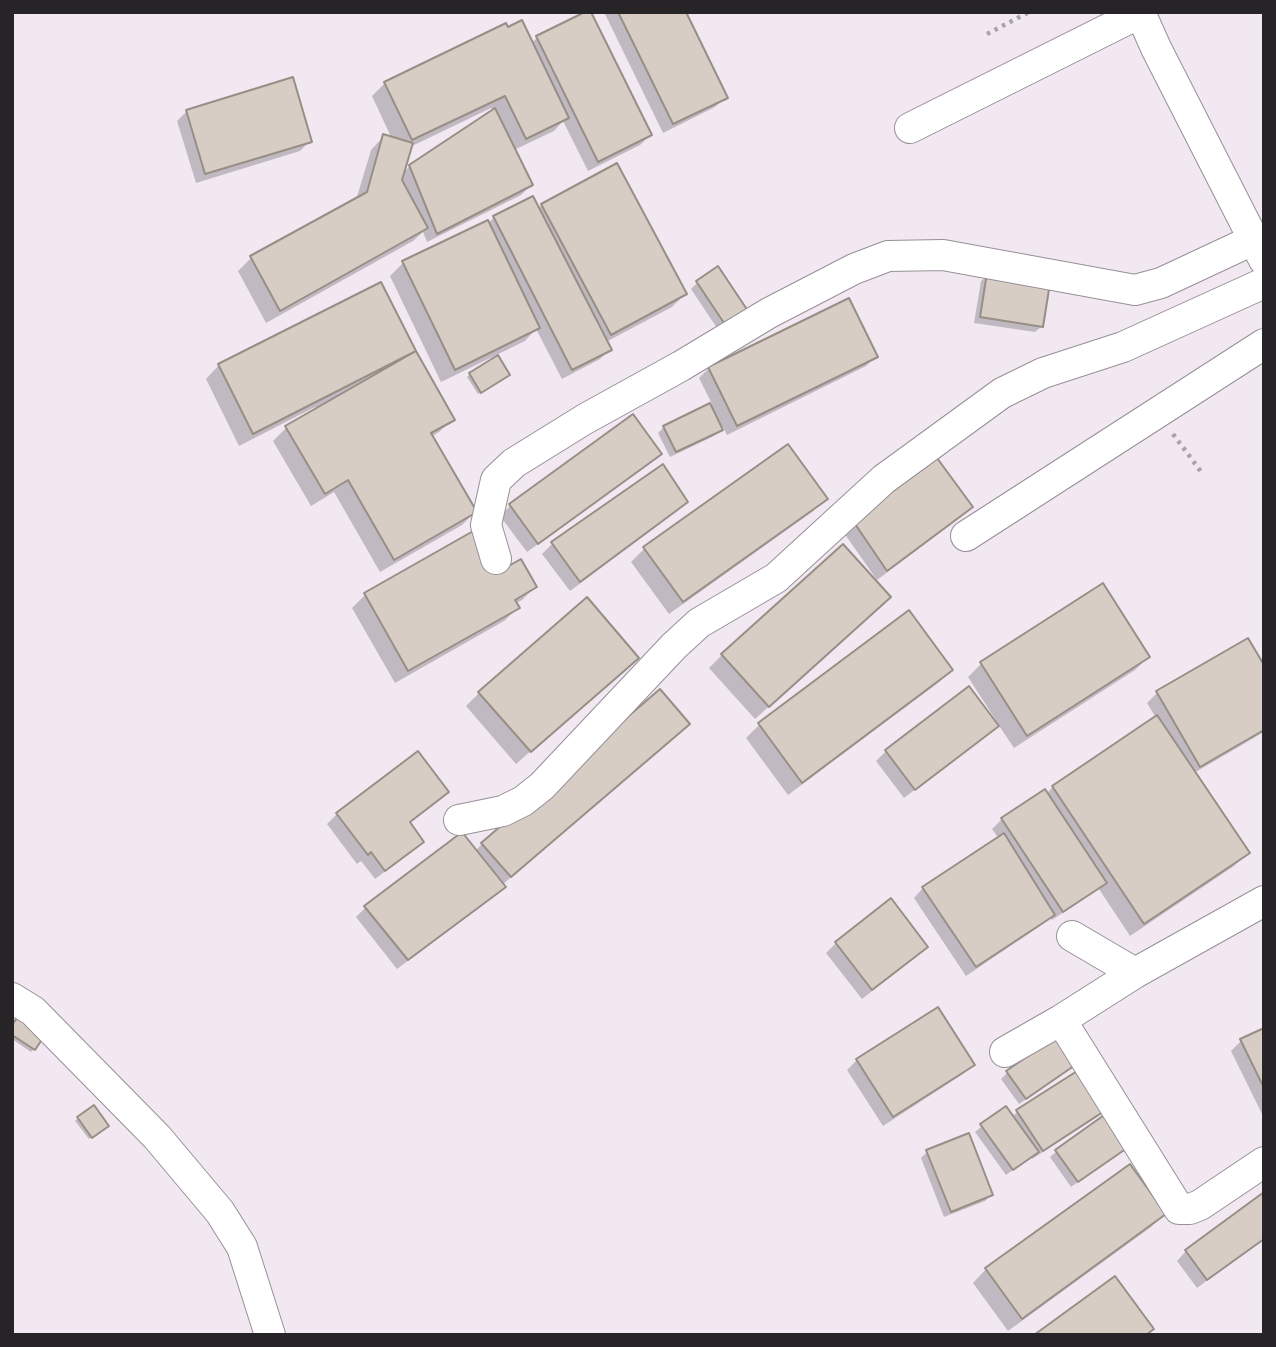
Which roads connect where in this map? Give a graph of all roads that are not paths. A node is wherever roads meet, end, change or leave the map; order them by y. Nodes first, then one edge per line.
1 (1140, 13) edge
2 (910, 128) dead end
3 (1256, 231) edge
4 (1264, 283) edge
5 (1264, 344) edge
6 (967, 537) dead end
7 (496, 558) dead end
8 (459, 820) dead end
9 (1264, 901) edge
10 (1072, 936) dead end
11 (1135, 973) junction
12 (12, 998) edge
13 (1061, 1020) junction
14 (1005, 1052) dead end
15 (1264, 1162) edge
16 (270, 1335) edge

1 - 2 street
1 - 3 street
3 - 7 street
4 - 8 street
5 - 6 street
9 - 11 street
10 - 11 street
11 - 13 street
12 - 16 street
13 - 14 street
13 - 15 street

